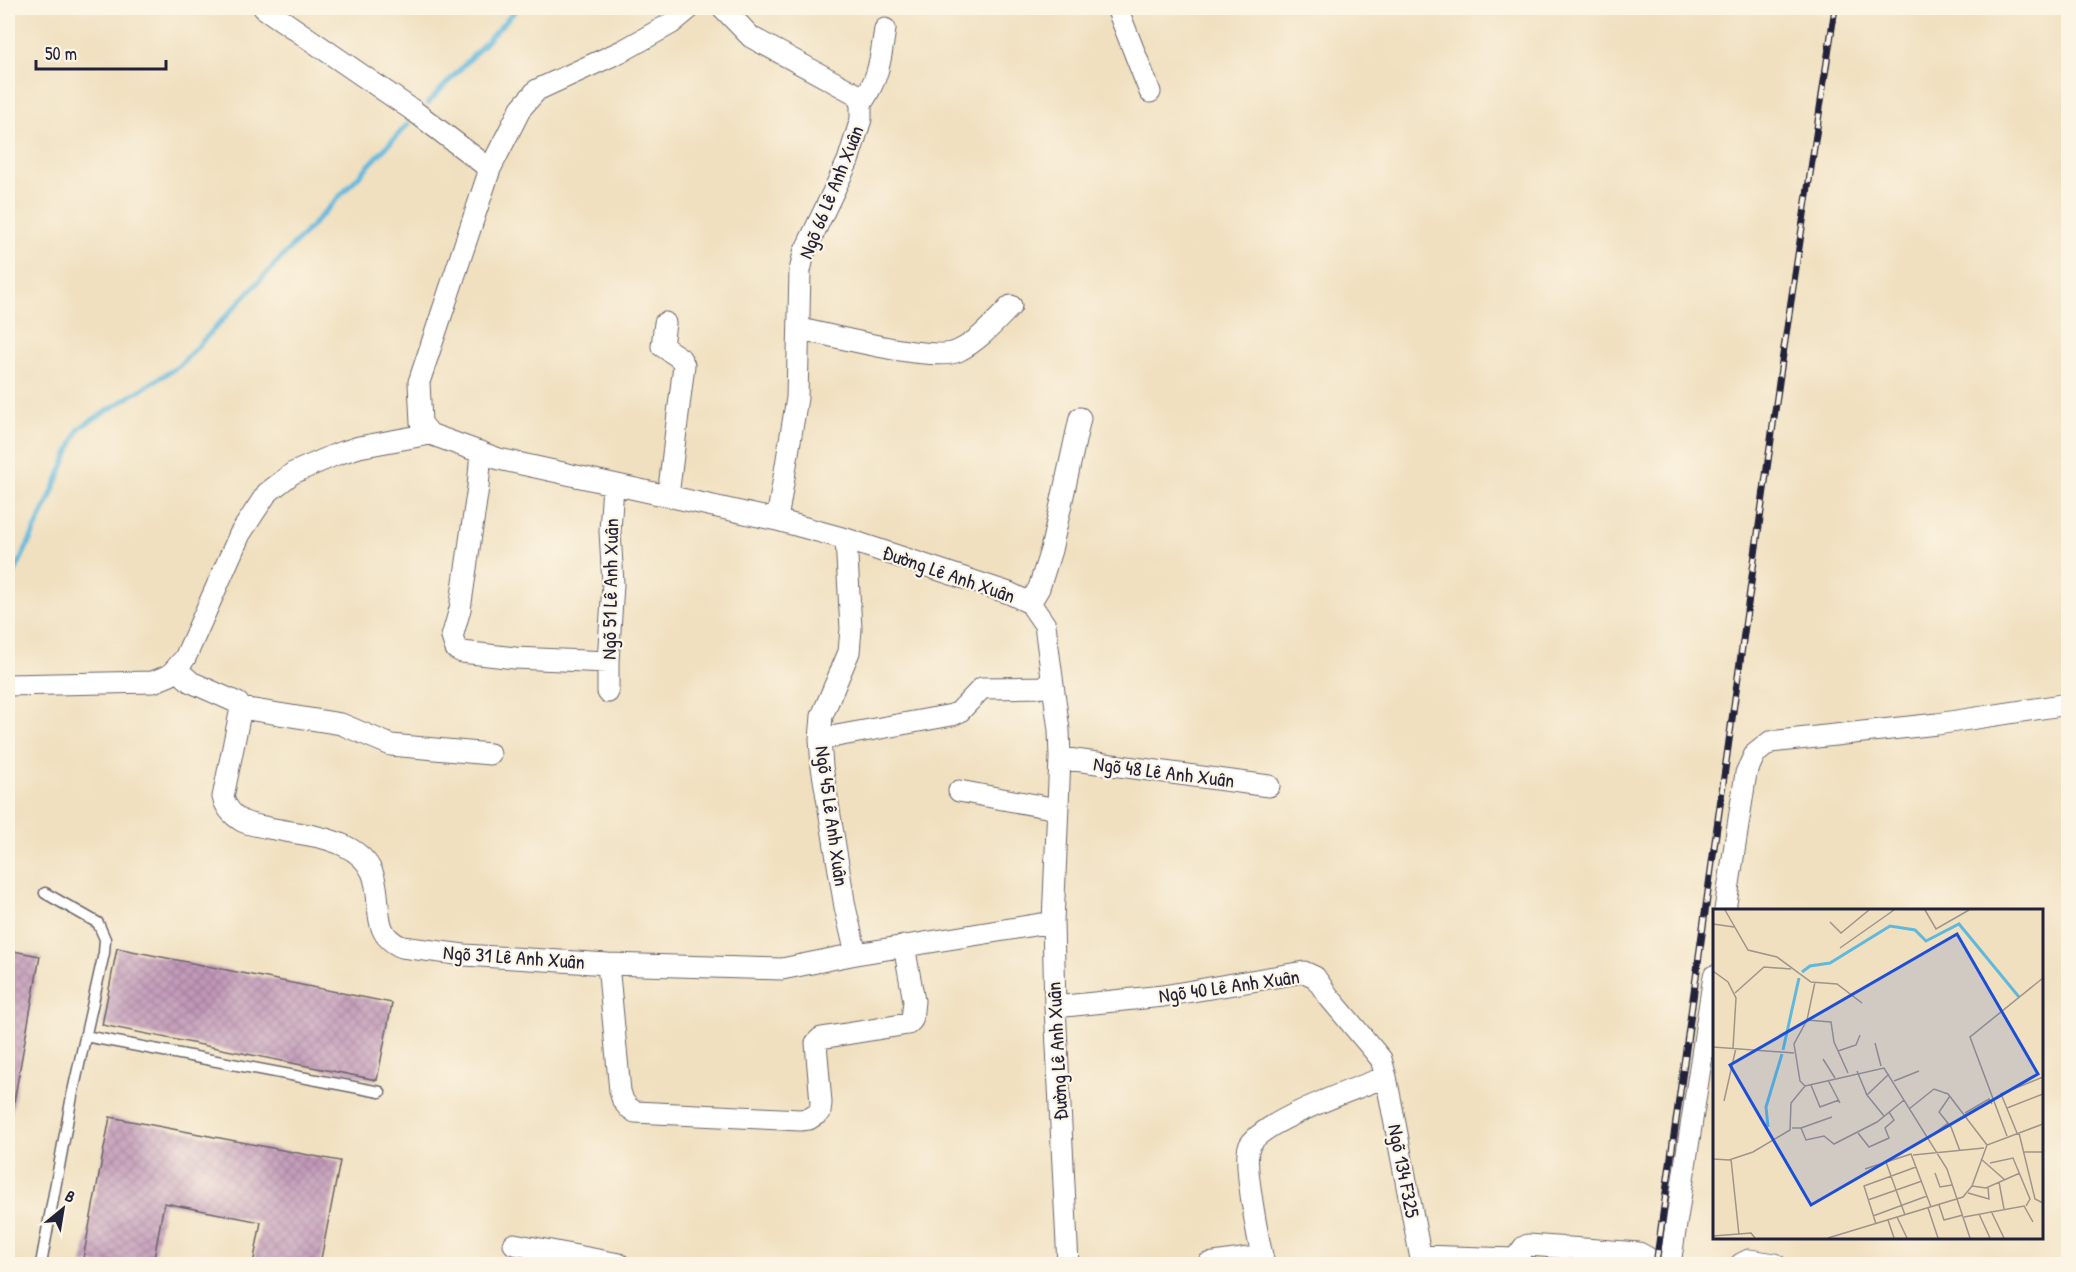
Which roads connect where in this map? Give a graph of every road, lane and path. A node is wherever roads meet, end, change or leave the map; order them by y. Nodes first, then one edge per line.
1 (264, 8) edge
2 (690, 8) edge
3 (723, 8) edge
4 (1117, 8) edge
5 (885, 29) dead end
6 (1150, 92) dead end
7 (861, 104) junction
8 (490, 169) junction
9 (1011, 306) dead end
10 (665, 324) dead end
11 (800, 329) junction
12 (1080, 418) dead end
13 (430, 434) junction
14 (481, 452) junction
15 (613, 486) junction
16 (668, 496) junction
17 (777, 520) junction
18 (846, 539) junction
19 (1030, 603) junction
20 (608, 662) junction
21 (176, 669) junction
22 (8, 685) edge
23 (1053, 687) junction
24 (608, 692) dead end
25 (2068, 704) edge
26 (241, 708) junction
27 (820, 739) junction
28 (490, 754) dead end
29 (1060, 758) junction
30 (1269, 786) dead end
31 (959, 791) dead end
32 (1057, 809) junction
33 (45, 893) dead end
34 (1725, 909) edge
35 (1053, 922) junction
36 (904, 946) junction
37 (856, 954) junction
38 (608, 964) junction
39 (1713, 983) edge
40 (1055, 1007) junction
41 (85, 1036) junction
42 (1386, 1077) junction
43 (380, 1092) dead end
44 (514, 1244) dead end
45 (1263, 1260) edge
46 (1422, 1260) edge
47 (41, 1264) edge
48 (619, 1264) edge
49 (1068, 1264) edge
50 (1208, 1264) edge
51 (1649, 1264) edge
52 (1670, 1264) edge
53 (1741, 1264) edge
54 (1775, 1264) edge

1 - 8 street
2 - 8 street
3 - 7 street, Ngõ 66 Lê Anh Xuân
4 - 6 street
5 - 7 street
7 - 11 street, Ngõ 66 Lê Anh Xuân
8 - 13 street
9 - 11 street
10 - 16 street
11 - 17 street, Ngõ 66 Lê Anh Xuân
12 - 19 street
13 - 14 street, Đường Lê Anh Xuân
13 - 21 street
14 - 15 street, Đường Lê Anh Xuân
14 - 20 street
15 - 16 street, Đường Lê Anh Xuân
15 - 20 street, Ngõ 51 Lê Anh Xuân
16 - 17 street, Đường Lê Anh Xuân
17 - 18 street, Đường Lê Anh Xuân
18 - 19 street, Đường Lê Anh Xuân
18 - 27 street, Ngõ 45 Lê Anh Xuân
19 - 23 street, Đường Lê Anh Xuân
20 - 24 street, Ngõ 51 Lê Anh Xuân
21 - 22 street
21 - 26 street
23 - 27 street
23 - 29 street, Đường Lê Anh Xuân
25 - 34 street
26 - 28 street
26 - 38 street, Ngõ 31 Lê Anh Xuân
27 - 37 street, Ngõ 45 Lê Anh Xuân
29 - 30 street, Ngõ 48 Lê Anh Xuân
29 - 32 street, Đường Lê Anh Xuân
31 - 32 street
32 - 35 street, Đường Lê Anh Xuân
33 - 41 lane
35 - 36 street, Ngõ 31 Lê Anh Xuân
35 - 40 street, Đường Lê Anh Xuân
36 - 37 street, Ngõ 31 Lê Anh Xuân
36 - 38 street
37 - 38 street, Ngõ 31 Lê Anh Xuân
39 - 52 street
40 - 42 street, Ngõ 40 Lê Anh Xuân
40 - 49 street, Đường Lê Anh Xuân
41 - 43 lane
41 - 47 lane
42 - 45 street
42 - 46 street, Ngõ 134 F325
44 - 48 street
45 - 50 street
46 - 51 street
53 - 54 street

